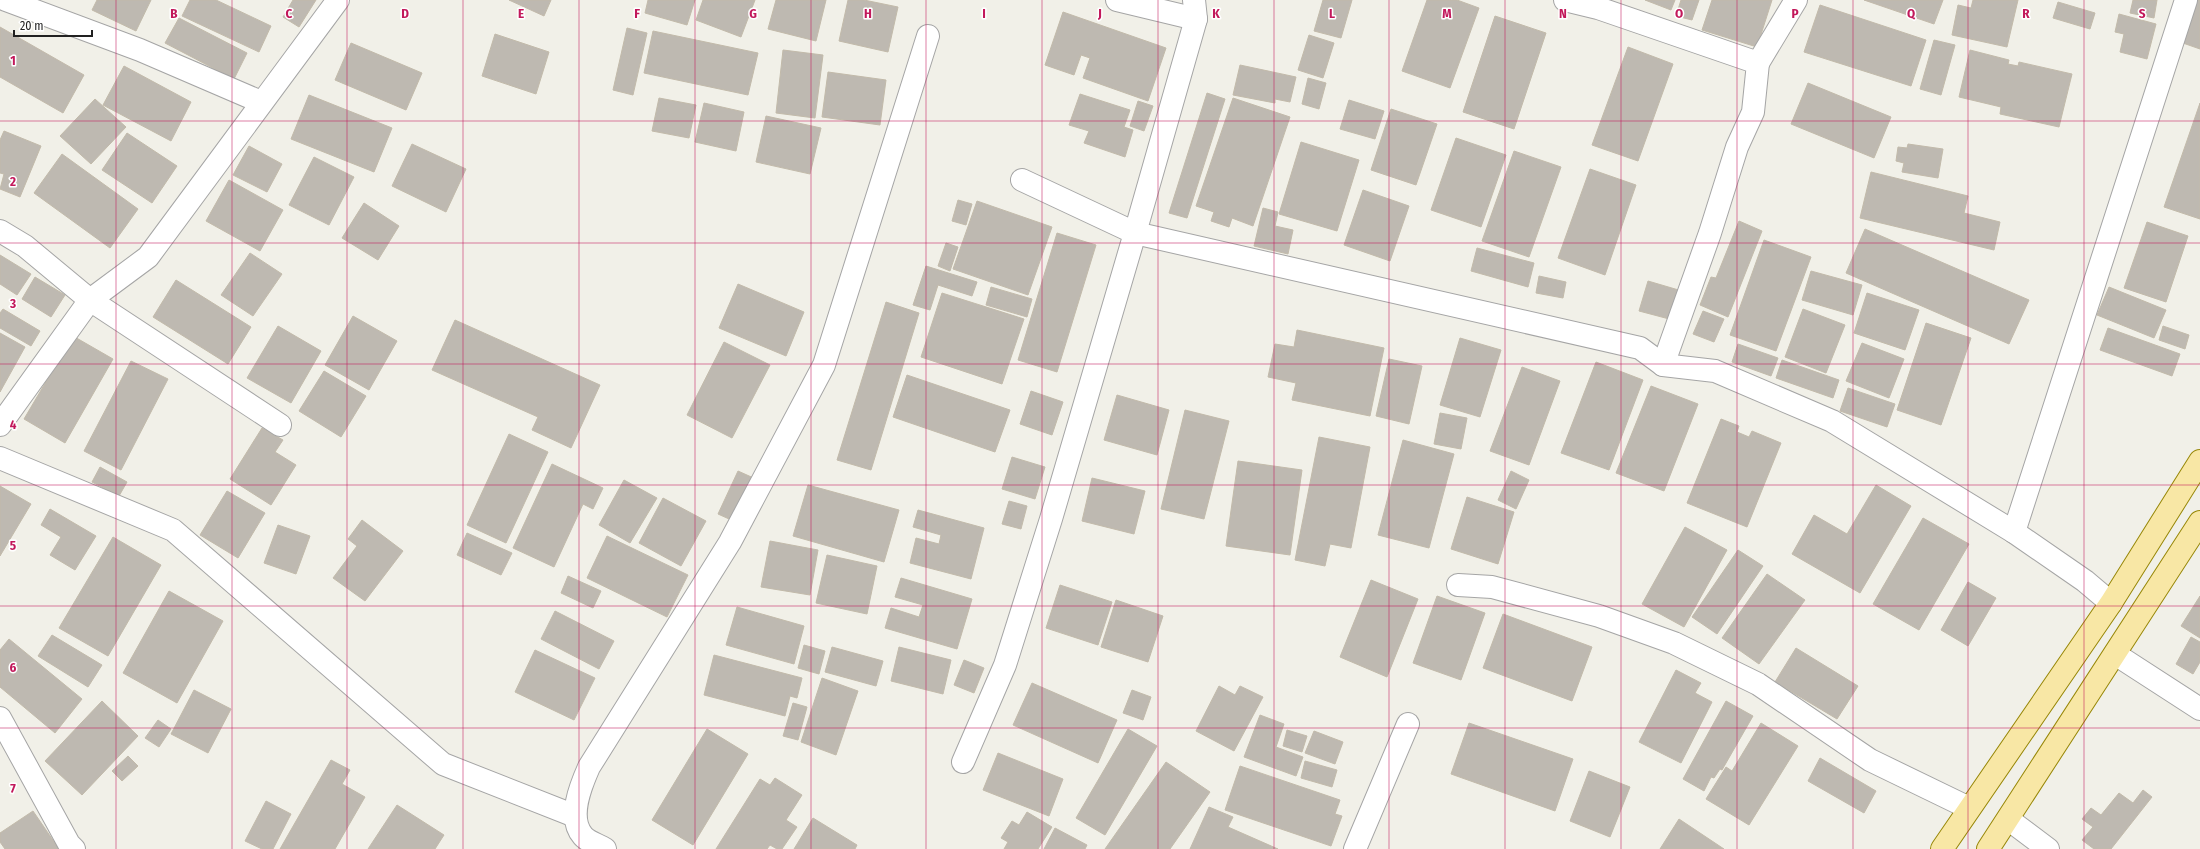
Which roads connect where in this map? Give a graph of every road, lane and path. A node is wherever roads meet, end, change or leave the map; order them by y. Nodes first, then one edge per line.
1 (6, 0) edge
2 (338, 0) edge
3 (1117, 0) edge
4 (1565, 0) edge
5 (1796, 0) edge
6 (2186, 0) edge
7 (1195, 10) edge
8 (928, 36) dead end
9 (1758, 63) junction
10 (261, 102) junction
11 (1022, 180) dead end
12 (0, 231) edge
13 (1135, 232) junction
14 (90, 300) junction
15 (1663, 364) junction
16 (0, 425) edge
17 (280, 425) dead end
18 (0, 458) edge
19 (2200, 461) edge
20 (2198, 531) edge
21 (2014, 532) junction
22 (1458, 585) dead end
23 (2111, 603) junction
24 (2114, 654) junction
25 (2200, 709) edge
26 (0, 718) edge
27 (1408, 724) dead end
28 (963, 762) dead end
29 (1969, 808) junction
30 (575, 816) junction
31 (2008, 819) junction
32 (74, 849) edge
33 (605, 849) edge
34 (1355, 849) edge
35 (1942, 849) edge
36 (1988, 849) edge
37 (2048, 849) edge

1 - 10 street
2 - 10 street
3 - 7 street
4 - 9 street
5 - 9 street
6 - 21 street
7 - 13 street
8 - 30 street
9 - 15 street
10 - 14 street
11 - 13 street
12 - 14 street
13 - 15 street
13 - 28 street
14 - 16 street
14 - 17 street
15 - 21 street
18 - 30 street
19 - 23 main road
20 - 24 main road
21 - 23 street
22 - 29 street
23 - 29 main road
24 - 25 street
24 - 31 main road
26 - 32 street
27 - 34 street
29 - 35 main road
30 - 33 street
31 - 36 main road
31 - 37 street

